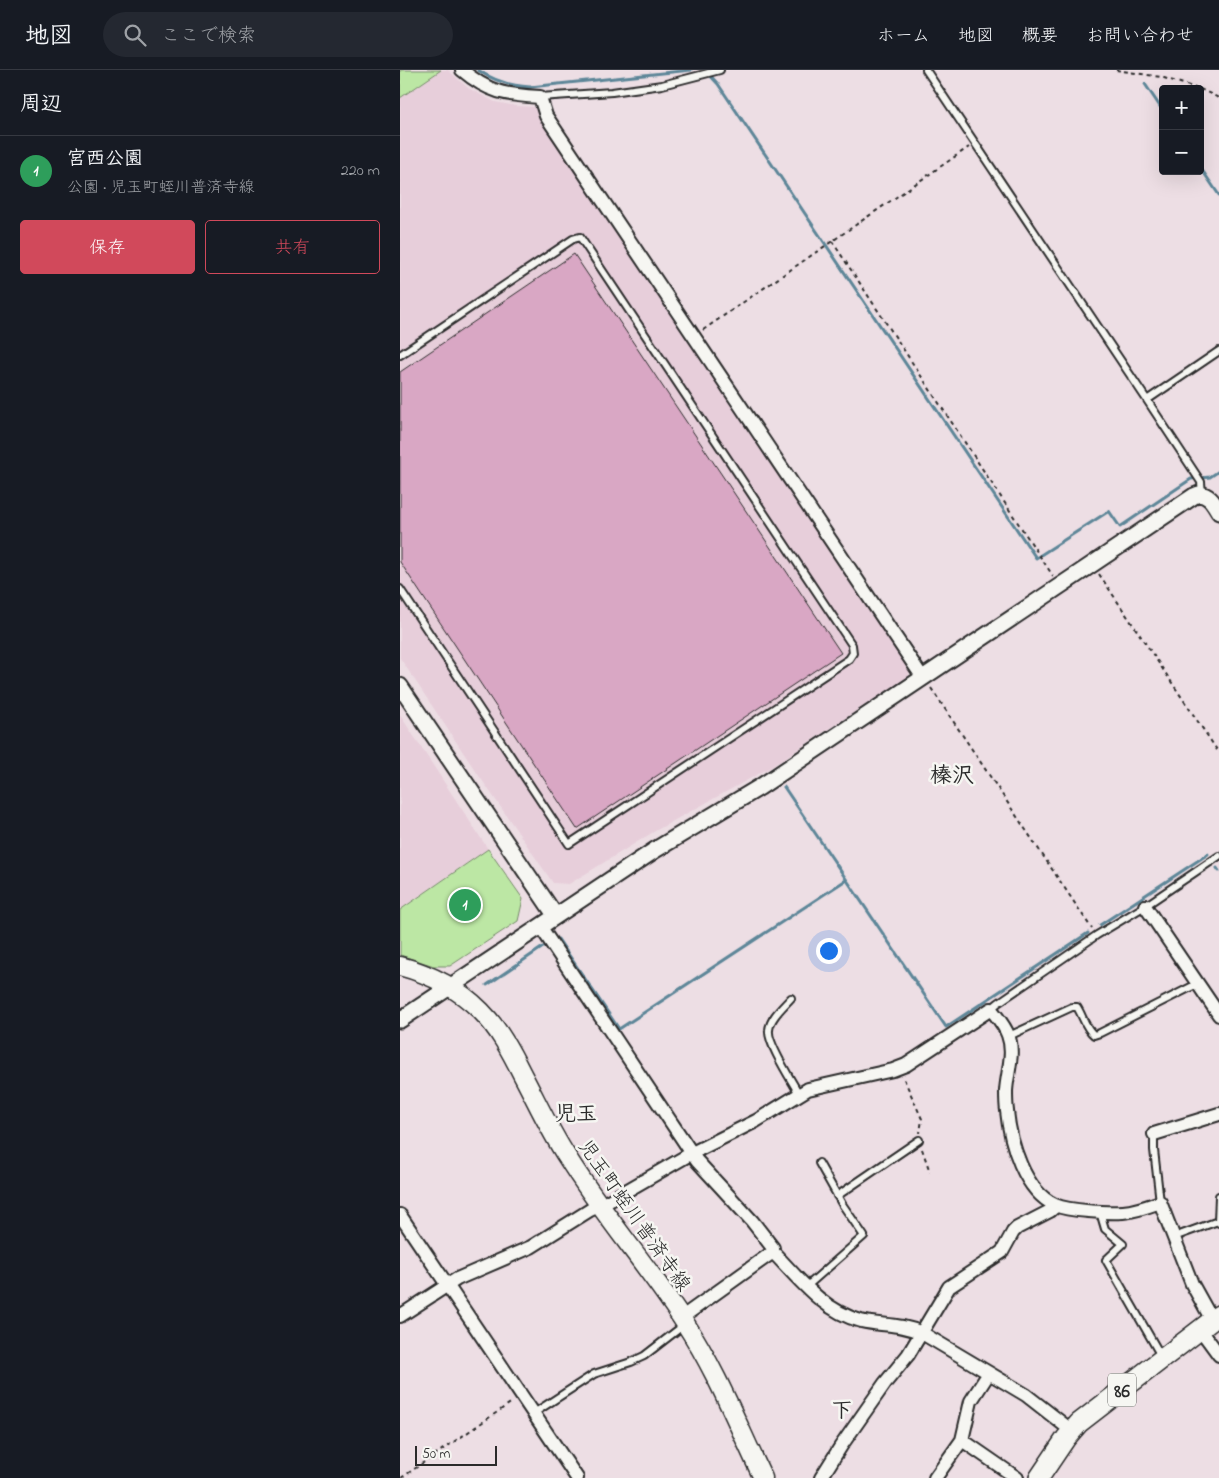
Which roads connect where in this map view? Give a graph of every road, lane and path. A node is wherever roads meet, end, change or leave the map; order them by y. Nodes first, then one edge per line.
1 (462, 70) edge
2 (720, 70) edge
3 (926, 70) edge
4 (1116, 70) edge
5 (1187, 85) edge
6 (1204, 91) edge
7 (540, 97) junction
8 (1219, 98) edge
9 (975, 143) junction
10 (832, 241) junction
11 (694, 336) junction
12 (1219, 351) edge
13 (400, 355) edge
14 (1147, 400) junction
15 (1202, 494) junction
16 (1219, 512) edge
17 (1093, 564) junction
18 (1059, 586) junction
19 (400, 589) edge
20 (923, 678) junction
21 (400, 686) edge
22 (1219, 753) edge
23 (1219, 856) edge
24 (1144, 906) junction
25 (555, 916) junction
26 (540, 926) junction
27 (1097, 935) junction
28 (400, 966) edge
29 (1197, 984) junction
30 (450, 986) junction
31 (791, 998) dead end
32 (991, 1010) junction
33 (1219, 1015) edge
34 (400, 1020) edge
35 (1008, 1036) junction
36 (898, 1068) junction
37 (799, 1094) junction
38 (1219, 1114) edge
39 (1154, 1134) joint
40 (919, 1140) junction
41 (692, 1154) junction
42 (819, 1163) dead end
43 (930, 1172) dead end
44 (837, 1196) junction
45 (1219, 1196) edge
46 (1160, 1202) junction
47 (599, 1206) junction
48 (1056, 1206) junction
49 (1100, 1212) junction
50 (400, 1215) edge
51 (1218, 1222) edge
52 (1174, 1237) junction
53 (773, 1252) junction
54 (448, 1285) junction
55 (806, 1287) junction
56 (400, 1316) edge
57 (683, 1321) junction
58 (1210, 1322) edge
59 (922, 1333) junction
60 (1219, 1355) edge
61 (1163, 1359) junction
62 (989, 1373) junction
63 (522, 1395) junction
64 (534, 1414) junction
65 (1072, 1430) junction
66 (962, 1440) junction
67 (401, 1478) edge
68 (577, 1478) edge
69 (763, 1478) edge
70 (821, 1478) edge
71 (935, 1478) edge
72 (1017, 1478) edge
73 (1039, 1478) edge

1 - 7 street
2 - 7 lane
3 - 9 lane
4 - 5 path
6 - 8 path
7 - 11 street
9 - 10 path
9 - 14 lane
10 - 11 path
10 - 18 path
11 - 20 street
12 - 14 lane
13 - 19 lane
14 - 15 lane
15 - 16 street
15 - 17 street
17 - 18 street
17 - 22 path
18 - 20 street
20 - 25 street
20 - 27 path
21 - 25 street
23 - 24 lane
24 - 27 lane
24 - 29 street
25 - 26 street
26 - 30 street
26 - 41 street
27 - 32 lane
28 - 30 main road, 児玉町蛭川普済寺線
29 - 33 street
29 - 35 lane
30 - 34 street
30 - 47 main road, 児玉町蛭川普済寺線
31 - 37 lane
32 - 35 street
32 - 36 street
35 - 48 street
36 - 37 street
36 - 40 path
37 - 41 street
38 - 39 street
39 - 46 lane
40 - 43 path
40 - 44 lane
41 - 47 street
41 - 53 street
42 - 44 lane
44 - 55 lane
45 - 51 lane
46 - 49 street
46 - 52 street
47 - 54 street
47 - 57 main road, 児玉町蛭川普済寺線
48 - 49 street
48 - 59 street
49 - 61 lane
50 - 54 street
51 - 52 lane
52 - 58 street
53 - 55 street
53 - 57 street
54 - 56 street
54 - 63 street
55 - 59 street
57 - 64 lane
57 - 69 main road, 児玉町蛭川普済寺線
58 - 60 street
58 - 61 main road, 86
59 - 62 street
59 - 70 street
61 - 65 main road, 86
62 - 65 street
62 - 66 street
63 - 64 street
63 - 67 path
64 - 68 street
65 - 73 main road, 86
66 - 71 street
66 - 72 street

